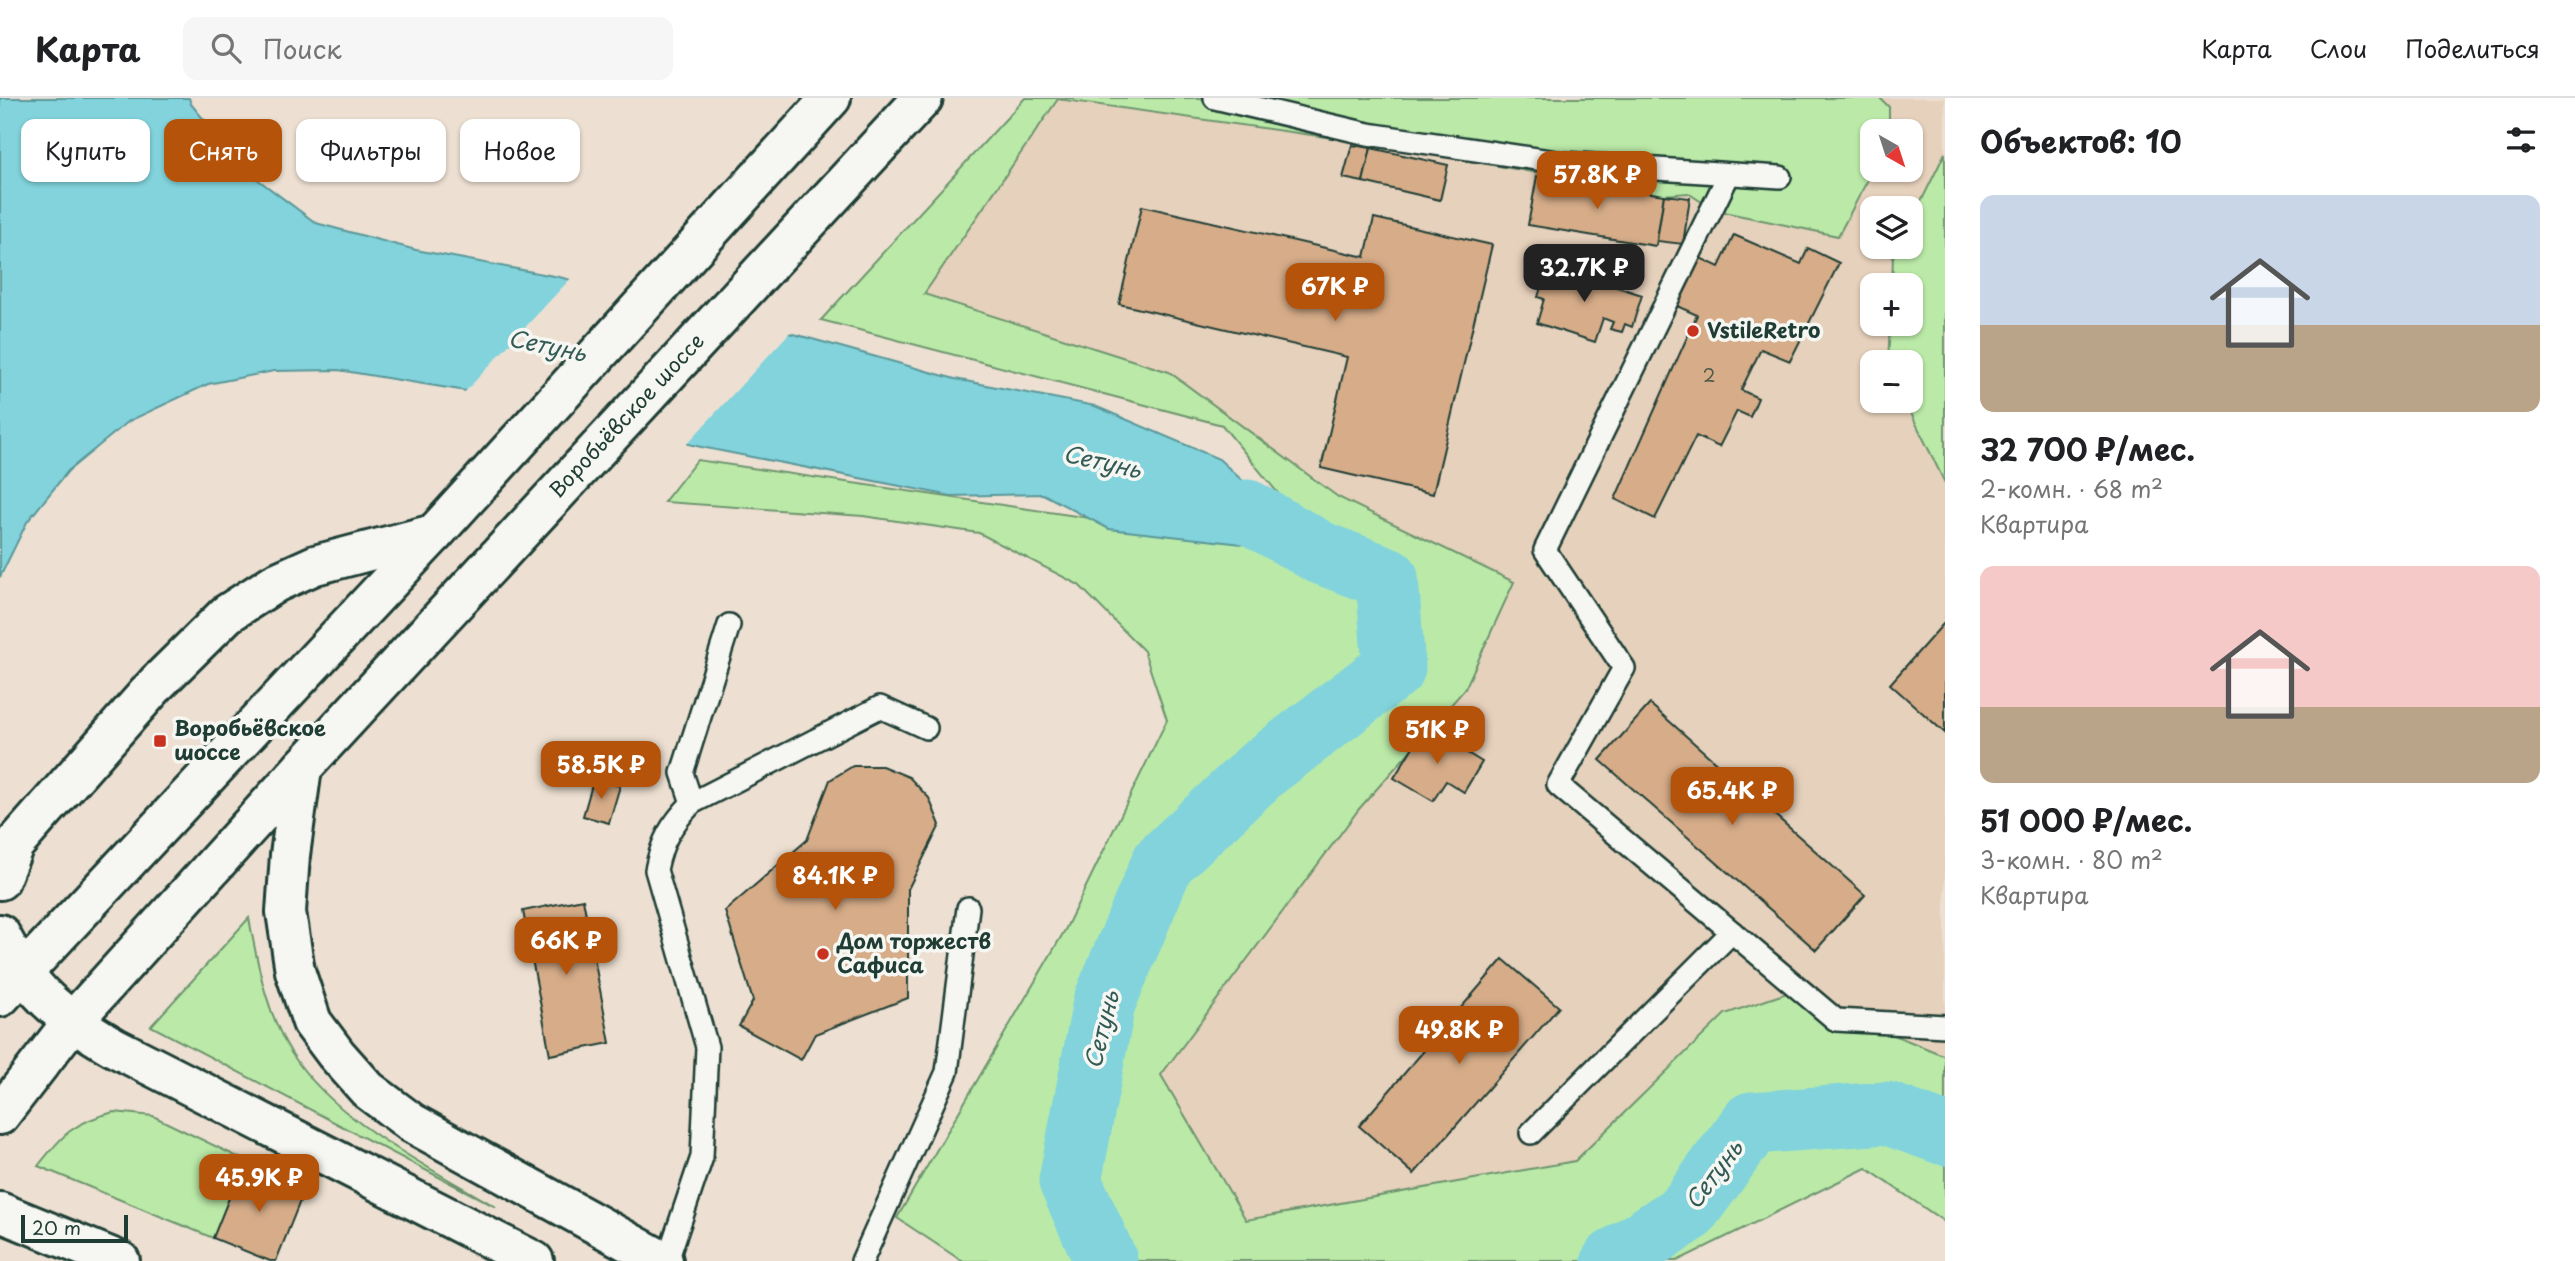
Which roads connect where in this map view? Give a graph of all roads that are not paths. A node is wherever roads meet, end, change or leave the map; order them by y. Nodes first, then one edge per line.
1 (831, 98) edge
2 (923, 98) edge
3 (1215, 98) edge
4 (1729, 174) junction
5 (1780, 177) dead end
6 (433, 534) junction
7 (729, 625) dead end
8 (926, 728) dead end
9 (302, 768) junction
10 (692, 803) junction
11 (0, 880) edge
12 (968, 908) dead end
13 (1732, 932) junction
14 (0, 934) edge
15 (11, 984) edge
16 (72, 1022) junction
17 (1945, 1026) edge
18 (0, 1115) edge
19 (1531, 1133) dead end
20 (0, 1212) edge
21 (120, 1261) edge
22 (534, 1261) edge
23 (665, 1261) edge
24 (862, 1261) edge

1 - 6 main road
2 - 9 main road, Воробьёвское шоссе
3 - 4 lane
4 - 5 lane
4 - 13 lane
6 - 11 main road
6 - 15 main road
7 - 10 lane
8 - 10 lane
9 - 16 main road, Воробьёвское шоссе
9 - 23 main road
10 - 23 lane
12 - 24 lane
13 - 17 lane
13 - 19 lane
14 - 15 main road
15 - 16 main road
16 - 18 main road, Воробьёвское шоссе
16 - 22 main road
20 - 21 main road

